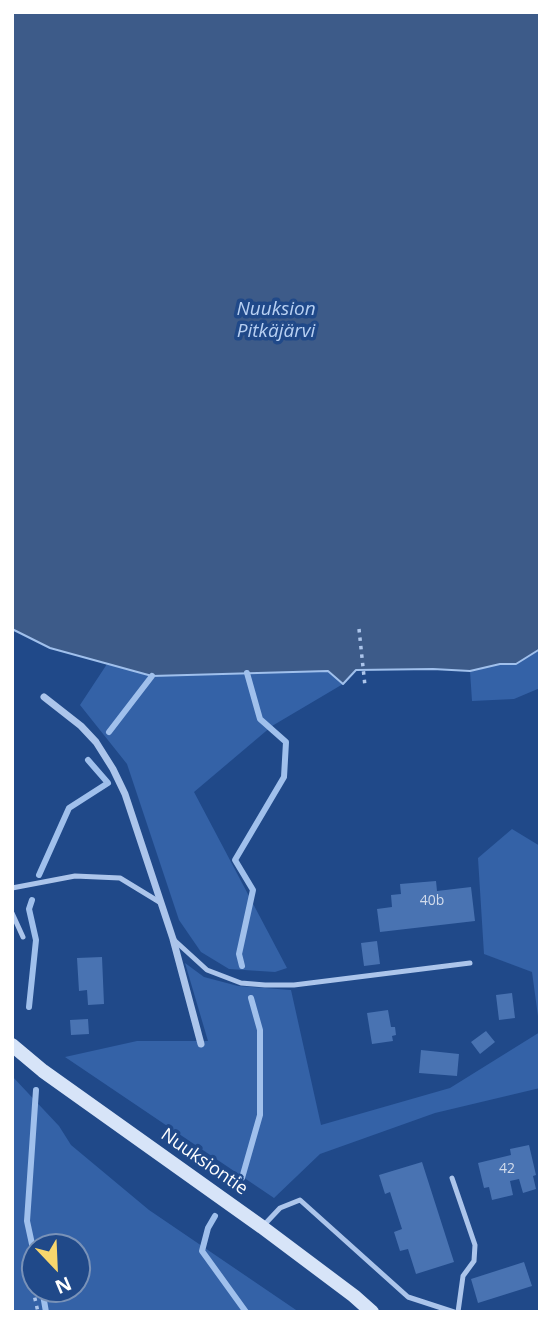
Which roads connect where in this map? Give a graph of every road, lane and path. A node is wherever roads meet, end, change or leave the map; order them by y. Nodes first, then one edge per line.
1 (359, 629) dead end
2 (365, 686) dead end
3 (44, 697) dead end
4 (12, 888) edge
5 (161, 903) junction
6 (12, 913) edge
7 (23, 937) dead end
8 (173, 939) junction
9 (470, 964) dead end
10 (201, 1044) dead end
11 (12, 1045) edge
12 (452, 1178) dead end
13 (262, 1227) junction
14 (372, 1312) edge
15 (456, 1312) edge

1 - 2 path
3 - 5 street
4 - 5 lane
5 - 8 street
6 - 7 lane
8 - 9 lane
8 - 10 street
11 - 13 street, Nuuksiontie
12 - 15 lane
13 - 14 street, Nuuksiontie
13 - 15 lane

